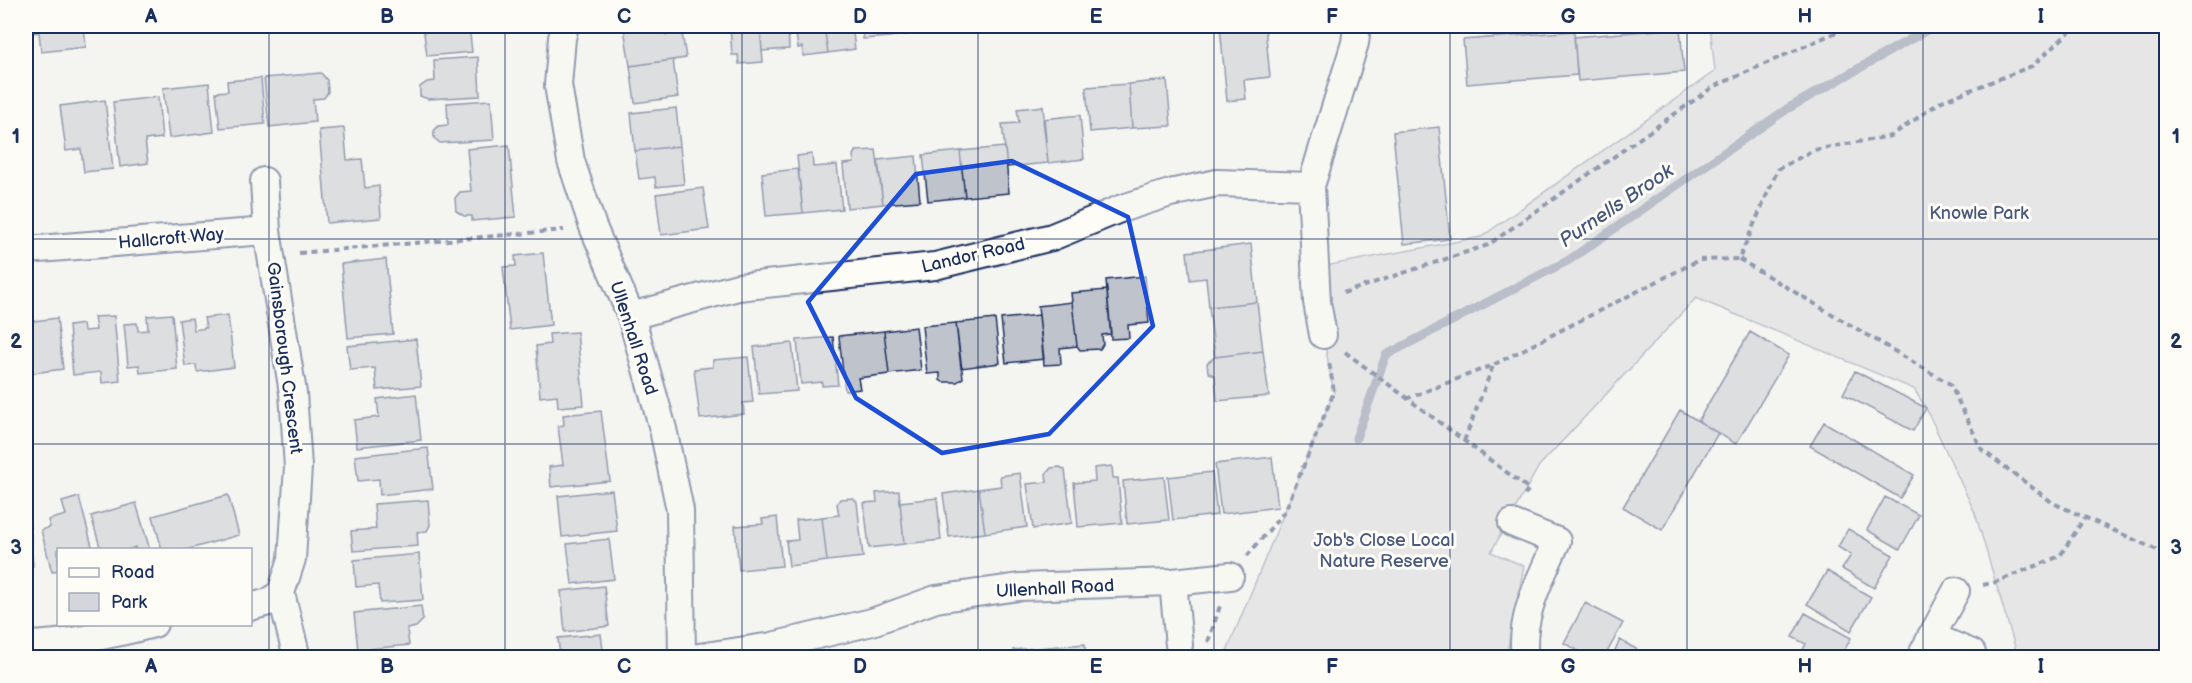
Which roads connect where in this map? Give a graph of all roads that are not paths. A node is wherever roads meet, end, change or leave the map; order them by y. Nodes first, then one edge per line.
1 (565, 26) edge
2 (1357, 26) edge
3 (264, 181) dead end
4 (1311, 186) junction
5 (267, 231) junction
6 (26, 250) edge
7 (631, 316) junction
8 (1323, 335) road end
9 (1512, 522) road end
10 (1230, 576) road end
11 (1173, 582) junction
12 (1956, 591) road end
13 (281, 593) junction
14 (252, 606) edge
15 (147, 626) edge
16 (26, 645) edge
17 (1179, 645) dead end
18 (1926, 647) edge
19 (1972, 653) dead end
20 (297, 657) edge
21 (682, 657) edge
22 (692, 657) edge
23 (1525, 657) edge

1 - 7 street, Ullenhall Road
2 - 4 street
3 - 5 street
4 - 7 street, Landor Road
4 - 8 street
5 - 6 street, Hallcroft Way
5 - 13 street, Gainsborough Crescent
7 - 21 street, Ullenhall Road
9 - 23 street
10 - 11 street, Ullenhall Road
11 - 17 street
11 - 22 street, Ullenhall Road
12 - 18 street
13 - 14 street
13 - 20 street
15 - 16 street
18 - 19 street

